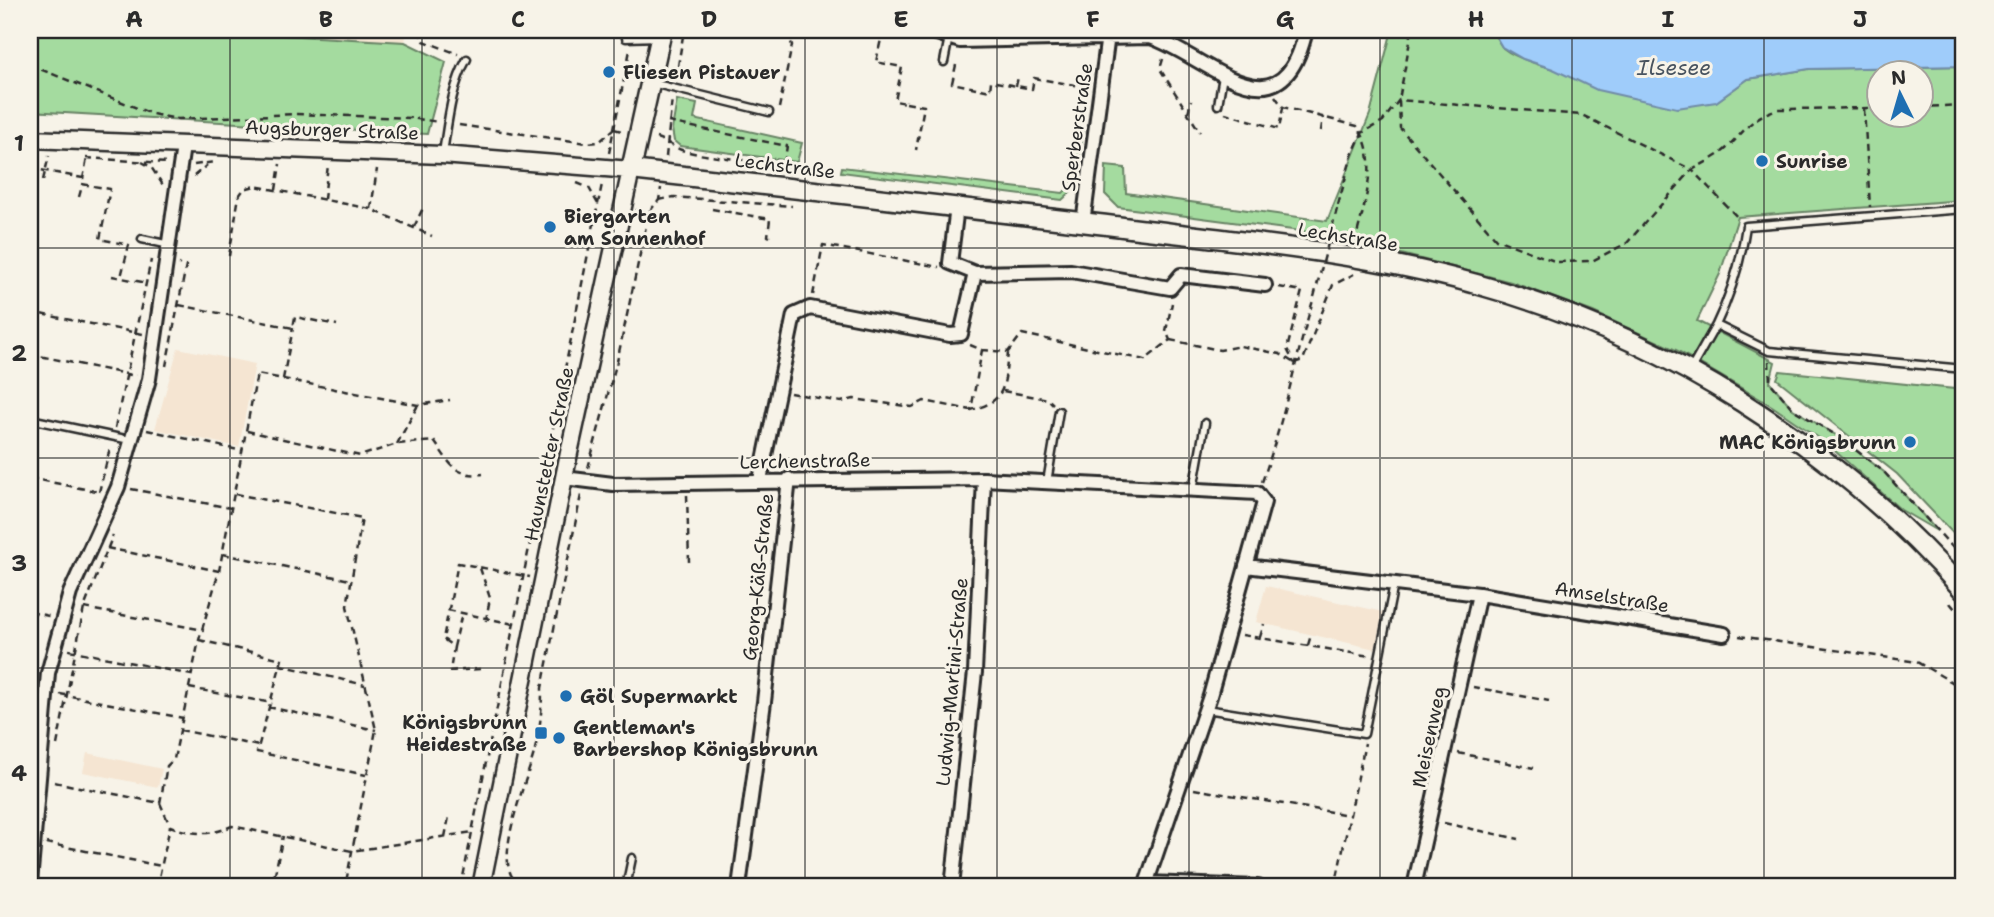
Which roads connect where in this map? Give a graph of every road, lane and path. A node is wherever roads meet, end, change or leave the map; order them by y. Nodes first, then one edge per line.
1 (418, 30) edge
2 (786, 30) edge
3 (883, 30) edge
4 (1306, 30) edge
5 (1412, 30) edge
6 (662, 33) edge
7 (943, 34) edge
8 (1052, 34) edge
9 (1108, 36) junction
10 (629, 38) joint
11 (1167, 42) junction
12 (467, 60) joint
13 (944, 62) dead end
14 (30, 65) edge
15 (1018, 76) dead end
16 (1223, 76) junction
17 (651, 83) junction
18 (1268, 84) junction
19 (1016, 86) junction
20 (1101, 90) junction
21 (1191, 100) dead end
22 (1399, 100) junction
23 (1218, 105) dead end
24 (1964, 105) edge
25 (1934, 106) edge
26 (1283, 107) junction
27 (1864, 109) edge
28 (769, 112) joint
29 (1188, 113) junction
30 (1226, 113) dead end
31 (1323, 117) junction
32 (668, 122) dead end
33 (448, 124) junction
34 (1865, 130) edge
35 (1321, 131) dead end
36 (1200, 132) dead end
37 (1363, 133) junction
38 (30, 139) edge
39 (183, 146) junction
40 (916, 150) dead end
41 (442, 155) junction
42 (49, 156) dead end
43 (87, 158) dead end
44 (280, 164) dead end
45 (784, 164) dead end
46 (328, 165) dead end
47 (378, 166) dead end
48 (30, 168) edge
49 (631, 170) junction
50 (1692, 170) junction
51 (45, 171) junction
52 (83, 178) junction
53 (43, 180) dead end
54 (82, 184) junction
55 (276, 190) junction
56 (79, 197) dead end
57 (324, 199) junction
58 (598, 204) dead end
59 (753, 205) junction
60 (793, 206) dead end
61 (957, 207) junction
62 (423, 208) dead end
63 (370, 209) junction
64 (712, 209) dead end
65 (1964, 209) edge
66 (751, 216) junction
67 (1870, 216) junction
68 (1083, 223) junction
69 (1746, 226) junction
70 (413, 228) junction
71 (432, 236) dead end
72 (770, 237) dead end
73 (1319, 237) dead end
74 (142, 239) dead end
75 (1331, 239) dead end
76 (1354, 242) dead end
77 (170, 245) junction
78 (229, 256) dead end
79 (950, 263) junction
80 (975, 273) junction
81 (1365, 274) dead end
82 (112, 276) dead end
83 (121, 277) junction
84 (146, 282) dead end
85 (1265, 285) joint
86 (1170, 288) junction
87 (162, 301) junction
88 (810, 308) junction
89 (30, 312) edge
90 (337, 325) dead end
91 (1716, 325) junction
92 (293, 328) junction
93 (961, 334) junction
94 (157, 337) junction
95 (1170, 340) junction
96 (982, 350) junction
97 (1769, 351) junction
98 (1008, 352) junction
99 (30, 354) edge
100 (1294, 363) junction
101 (1964, 369) edge
102 (1690, 371) junction
103 (149, 379) junction
104 (283, 379) junction
105 (777, 390) junction
106 (1003, 391) junction
107 (450, 400) dead end
108 (418, 405) junction
109 (971, 410) junction
110 (1059, 411) joint
111 (30, 419) edge
112 (1205, 423) dead end
113 (136, 426) junction
114 (247, 431) junction
115 (132, 441) junction
116 (397, 444) junction
117 (243, 451) junction
118 (483, 474) dead end
119 (30, 478) edge
120 (564, 478) junction
121 (789, 479) junction
122 (984, 479) junction
123 (760, 480) junction
124 (584, 481) junction
125 (687, 482) junction
126 (1047, 482) junction
127 (1193, 490) junction
128 (116, 491) junction
129 (1257, 493) junction
130 (235, 494) junction
131 (232, 508) junction
132 (90, 544) junction
133 (223, 554) junction
134 (1964, 560) edge
135 (689, 562) dead end
136 (1246, 566) junction
137 (480, 567) junction
138 (219, 571) junction
139 (524, 576) junction
140 (350, 580) junction
141 (544, 580) junction
142 (1394, 584) junction
143 (1479, 594) junction
144 (1957, 597) edge
145 (1964, 608) edge
146 (65, 610) junction
147 (449, 610) junction
148 (30, 612) edge
149 (462, 613) junction
150 (1958, 613) junction
151 (486, 618) junction
152 (1964, 620) edge
153 (515, 624) junction
154 (1264, 624) dead end
155 (485, 625) dead end
156 (204, 630) junction
157 (1227, 632) junction
158 (1724, 634) joint
159 (1311, 635) dead end
160 (1260, 638) junction
161 (199, 640) junction
162 (1353, 644) dead end
163 (1308, 645) junction
164 (55, 647) junction
165 (454, 647) junction
166 (1351, 653) junction
167 (1380, 657) junction
168 (280, 666) junction
169 (480, 669) dead end
170 (192, 675) junction
171 (1460, 684) junction
172 (365, 685) junction
173 (189, 688) junction
174 (1964, 689) edge
175 (46, 691) junction
176 (1549, 701) dead end
177 (272, 703) junction
178 (268, 707) junction
179 (1206, 709) junction
180 (183, 718) junction
181 (180, 730) junction
182 (376, 730) junction
183 (1364, 734) junction
184 (258, 746) junction
185 (1446, 750) junction
186 (1534, 768) dead end
187 (367, 775) junction
188 (37, 779) junction
189 (1181, 787) junction
190 (160, 803) junction
191 (1349, 815) junction
192 (449, 817) dead end
193 (1430, 820) junction
194 (170, 825) junction
195 (473, 832) junction
196 (282, 836) junction
197 (445, 837) junction
198 (1519, 839) dead end
199 (33, 842) junction
200 (352, 851) junction
201 (632, 858) dead end
202 (161, 866) junction
203 (30, 883) edge
204 (1146, 885) edge
205 (157, 887) edge
206 (272, 887) edge
207 (345, 887) edge
208 (461, 887) edge
209 (481, 887) edge
210 (517, 887) edge
211 (626, 887) edge
212 (739, 887) edge
213 (952, 887) edge
214 (1258, 887) edge
215 (1335, 887) edge
216 (1414, 887) edge

1 - 12 path
2 - 28 path
3 - 40 path
4 - 18 street
5 - 22 path
6 - 10 lane
6 - 17 main road, Haunstetter Straße
7 - 8 street, Sperberstraße
7 - 13 lane
7 - 19 path
8 - 9 street, Sperberstraße
9 - 11 street, Sperberstraße
9 - 20 street, Sperberstraße
10 - 33 path
11 - 16 street, Sperberstraße
11 - 29 path
12 - 33 lane
14 - 33 path
15 - 19 path
16 - 18 street, Sperberstraße
16 - 23 lane
17 - 28 lane
17 - 49 main road, Haunstetter Straße
18 - 26 path
19 - 20 path
20 - 68 street, Sperberstraße
21 - 29 path
22 - 37 path
22 - 50 path
22 - 50 path
24 - 25 path
26 - 30 path
26 - 31 path
27 - 50 path
29 - 36 path
31 - 35 path
31 - 37 path
32 - 45 path
33 - 41 lane
34 - 67 path
37 - 76 path
37 - 100 path, bridge
38 - 39 street, Augsburger Straße
39 - 41 street, Augsburger Straße
39 - 77 street
41 - 49 street, Augsburger Straße
42 - 51 path
43 - 52 path
44 - 55 path
46 - 57 path
47 - 63 path
48 - 51 path
49 - 61 main road, Lechstraße
49 - 120 street, Haunstetter Straße
50 - 69 path
51 - 52 path
51 - 53 path
52 - 54 path
54 - 56 path
54 - 83 path
55 - 57 path
55 - 78 path
57 - 63 path
58 - 139 path
59 - 60 path
59 - 66 path
59 - 124 path
61 - 68 main road, Lechstraße
61 - 79 street
62 - 70 path
63 - 70 path
64 - 66 path
65 - 67 lane
66 - 72 path
67 - 69 lane
68 - 102 main road, Lechstraße
69 - 91 lane
70 - 71 path
73 - 75 path
74 - 77 lane
77 - 87 street
79 - 80 street
79 - 88 path
80 - 86 street
80 - 93 street
81 - 100 path
82 - 83 path
83 - 84 path
85 - 86 street
85 - 100 path
86 - 95 path
87 - 92 path
87 - 94 street
88 - 93 street
88 - 105 street
89 - 94 path
90 - 92 path
91 - 97 lane
91 - 102 lane
92 - 104 path
93 - 96 path
94 - 103 street
95 - 98 path
95 - 100 path
96 - 98 path
96 - 109 path
97 - 101 lane
97 - 134 path
98 - 106 path
99 - 103 path
100 - 129 path
102 - 144 main road, Lechstraße
103 - 113 street
104 - 108 path
104 - 114 path
105 - 109 path
105 - 123 street
106 - 109 path
106 - 110 path
107 - 108 path
108 - 116 path
110 - 126 lane
111 - 115 lane
112 - 127 lane
113 - 115 street
113 - 117 path
114 - 116 path
114 - 117 path
115 - 128 street
116 - 118 path
117 - 130 path
119 - 128 path
120 - 124 street, Lerchenstraße
120 - 141 street, Haunstetter Straße
121 - 122 street, Lerchenstraße
121 - 123 street, Lerchenstraße
121 - 212 street, Georg-Käß-Straße
122 - 126 street, Lerchenstraße
122 - 213 street, Ludwig-Martini-Straße
123 - 125 street, Lerchenstraße
124 - 125 street, Lerchenstraße
124 - 210 path
125 - 135 path
126 - 127 street, Lerchenstraße
127 - 129 street, Lerchenstraße
128 - 131 path
128 - 132 street
129 - 136 street
130 - 131 path
130 - 140 path
131 - 133 path
132 - 138 path
132 - 146 street
133 - 138 path
133 - 140 path
136 - 142 street, Amselstraße
136 - 157 street
137 - 139 path
137 - 147 path
137 - 151 path
138 - 156 path
139 - 141 path
139 - 153 path
140 - 172 path
141 - 209 street, Haunstetter Straße
142 - 143 street, Amselstraße
142 - 167 lane
143 - 158 street, Amselstraße
143 - 171 street, Meisenweg
144 - 150 path
145 - 150 path
146 - 148 path
146 - 156 path
146 - 164 street
147 - 149 path
147 - 165 path
149 - 151 path
149 - 165 path
150 - 152 path
151 - 153 path
151 - 155 path
153 - 195 path
154 - 160 path
156 - 161 path
157 - 160 path
157 - 179 street
158 - 174 path
159 - 163 path
160 - 163 path
161 - 168 path
161 - 170 path
162 - 166 path
163 - 166 path
164 - 170 path
164 - 175 street
165 - 169 path
166 - 167 path
167 - 183 lane
168 - 172 path
168 - 177 path
170 - 173 path
171 - 176 path
171 - 185 street, Meisenweg
172 - 182 path
173 - 177 path
173 - 180 path
175 - 180 path
175 - 188 street
177 - 178 path
178 - 182 path
178 - 184 path
179 - 183 lane
179 - 189 street
180 - 181 path
181 - 184 path
181 - 190 path
182 - 187 path
183 - 191 path
184 - 187 path
185 - 186 path
185 - 193 street, Meisenweg
187 - 200 path
188 - 190 path
188 - 199 street
189 - 191 path
189 - 204 street
190 - 194 path
191 - 215 path
192 - 197 path
193 - 198 path
193 - 216 street, Meisenweg
194 - 196 path
194 - 202 path
195 - 197 path
195 - 208 path
196 - 200 path
196 - 206 path
197 - 200 path
199 - 202 path
199 - 203 street
200 - 207 path
201 - 211 lane
202 - 205 path
204 - 214 street

